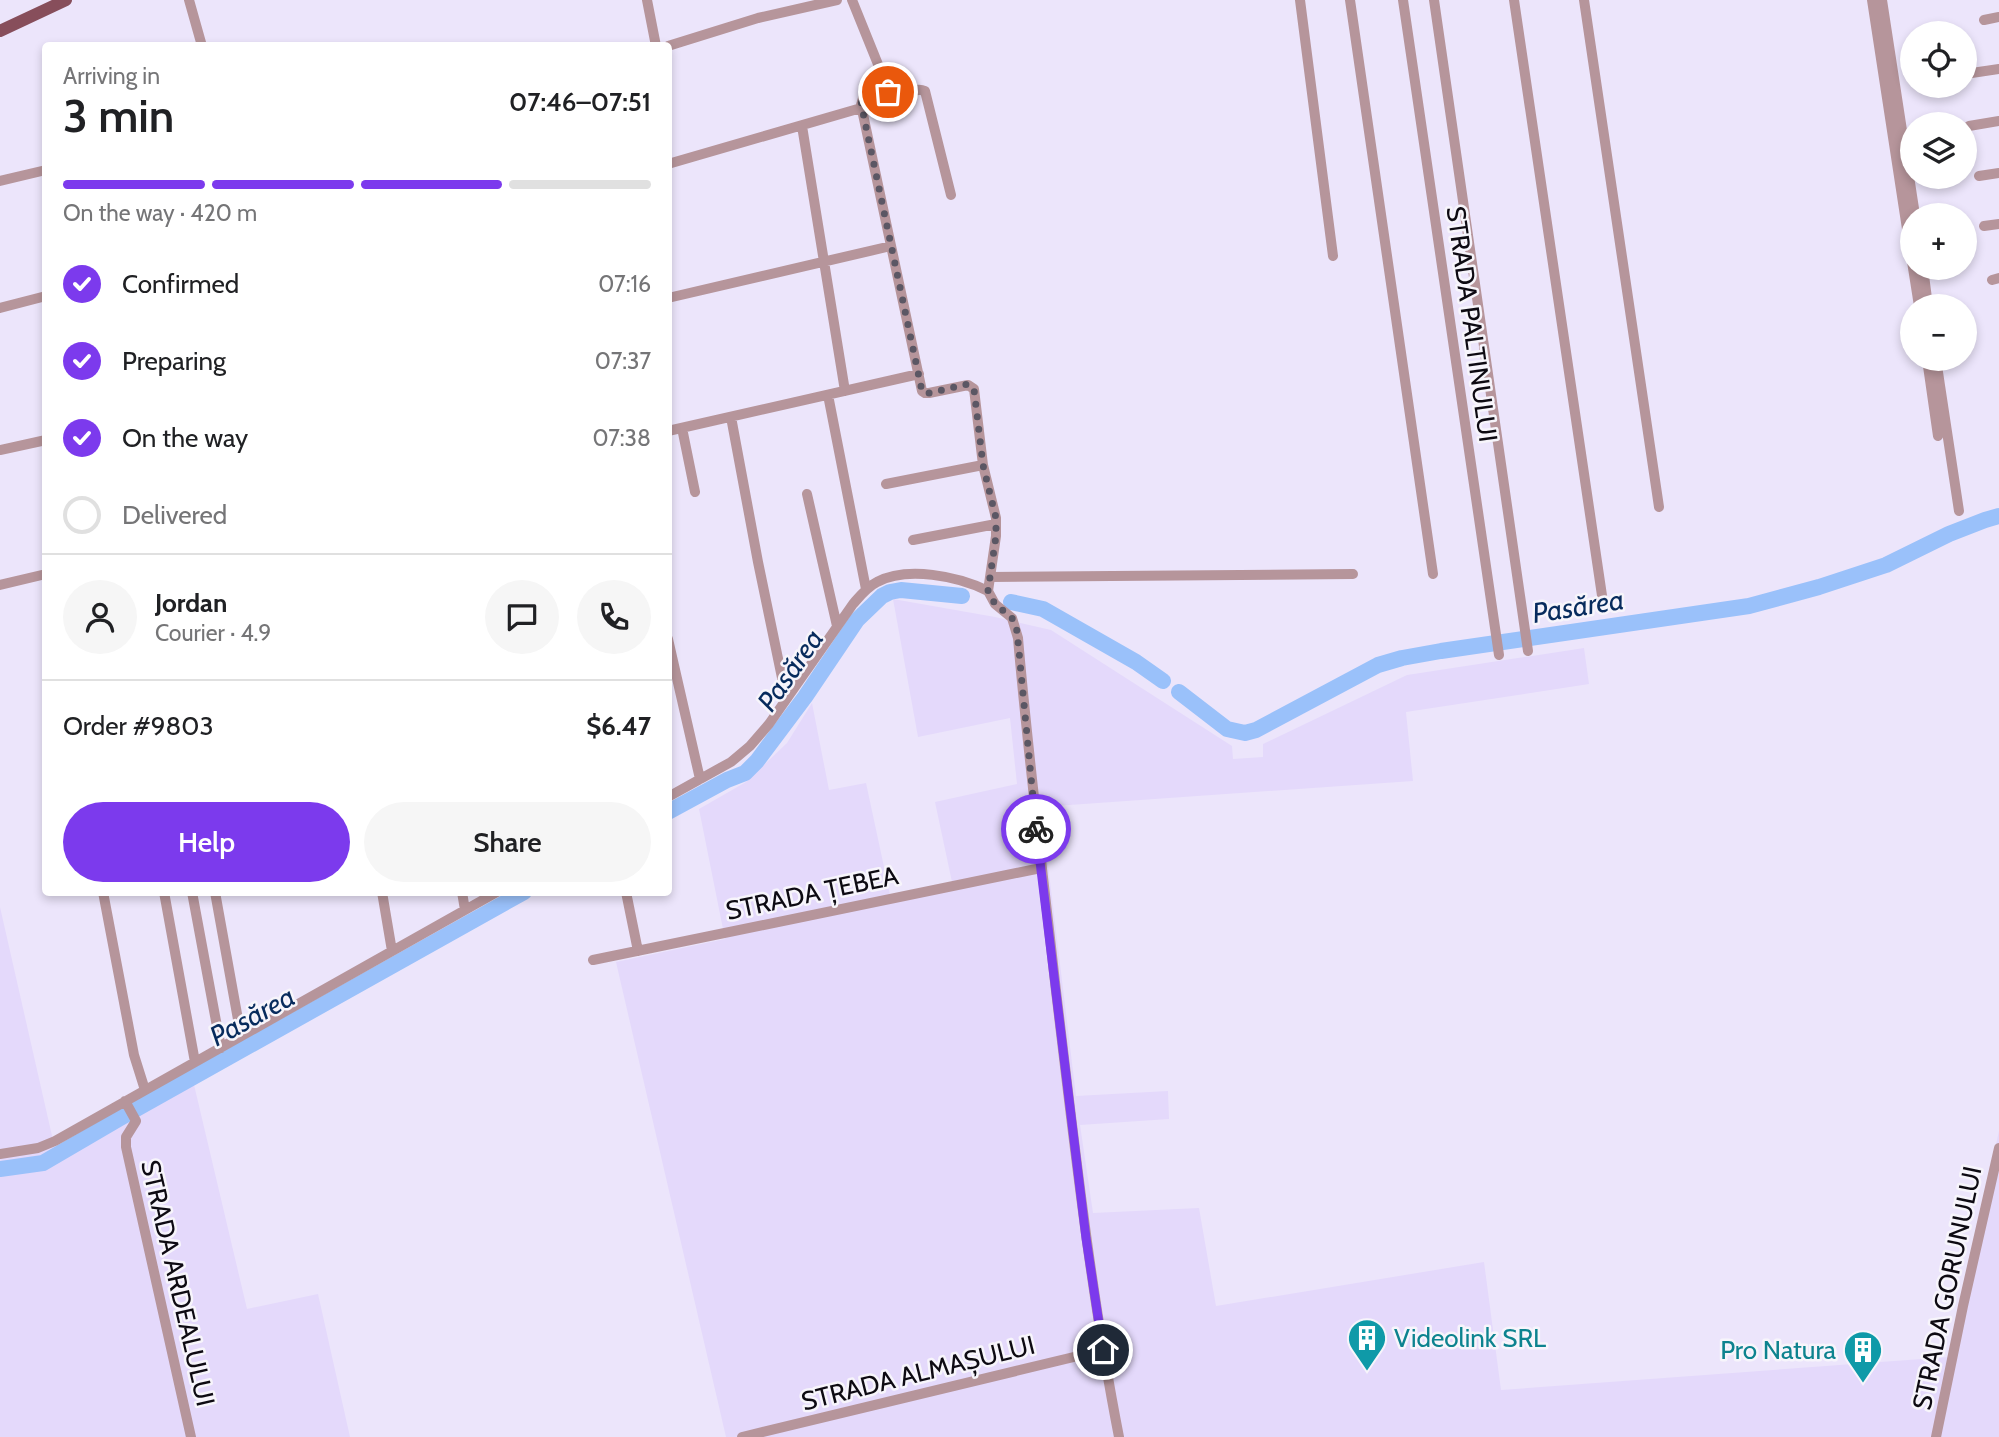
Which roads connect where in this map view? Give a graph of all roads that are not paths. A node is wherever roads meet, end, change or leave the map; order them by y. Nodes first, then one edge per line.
1 (66, 0) edge
2 (189, 0) edge
3 (647, 0) edge
4 (837, 0) edge
5 (852, 0) edge
6 (1300, 0) edge
7 (1350, 0) edge
8 (1403, 0) edge
9 (1434, 0) edge
10 (1514, 0) edge
11 (1584, 0) edge
12 (1872, 0) edge
13 (1882, 0) edge
14 (1999, 17) edge
15 (1984, 20) dead end
16 (0, 31) edge
17 (201, 42) edge
18 (655, 42) edge
19 (672, 45) edge
20 (1999, 69) edge
21 (1977, 72) edge
22 (886, 86) junction
23 (862, 108) junction
24 (1999, 121) edge
25 (1977, 125) edge
26 (802, 126) junction
27 (672, 163) edge
28 (42, 171) edge
29 (1999, 173) edge
30 (1979, 176) dead end
31 (0, 181) edge
32 (951, 195) dead end
33 (1903, 203) edge
34 (1913, 203) edge
35 (1999, 224) edge
36 (1984, 226) dead end
37 (891, 246) junction
38 (1333, 256) dead end
39 (824, 262) junction
40 (42, 297) edge
41 (672, 297) edge
42 (0, 308) edge
43 (1929, 371) edge
44 (1938, 371) edge
45 (919, 374) junction
46 (845, 391) junction
47 (828, 395) junction
48 (731, 417) junction
49 (682, 428) junction
50 (672, 430) edge
51 (1938, 436) dead end
52 (42, 441) edge
53 (0, 450) edge
54 (983, 465) junction
55 (886, 484) dead end
56 (695, 492) dead end
57 (807, 494) dead end
58 (1659, 506) dead end
59 (1959, 511) dead end
60 (996, 524) junction
61 (913, 540) dead end
62 (1353, 574) dead end
63 (1433, 575) dead end
64 (42, 576) edge
65 (990, 577) junction
66 (0, 584) edge
67 (866, 589) junction
68 (988, 591) junction
69 (1604, 609) dead end
70 (837, 626) junction
71 (1528, 651) dead end
72 (1499, 655) dead end
73 (672, 656) edge
74 (786, 697) junction
75 (700, 779) junction
76 (672, 795) edge
77 (1041, 868) junction
78 (104, 896) edge
79 (159, 896) edge
80 (165, 896) edge
81 (193, 896) edge
82 (216, 896) edge
83 (383, 896) edge
84 (463, 896) edge
85 (490, 896) edge
86 (627, 896) edge
87 (465, 910) junction
88 (170, 926) junction
89 (392, 951) junction
90 (638, 951) junction
91 (593, 960) dead end
92 (241, 1036) junction
93 (221, 1048) junction
94 (195, 1062) junction
95 (145, 1090) junction
96 (127, 1103) junction
97 (1999, 1148) edge
98 (0, 1153) edge
99 (1103, 1350) junction
100 (191, 1437) edge
101 (743, 1437) edge
102 (1119, 1437) edge
103 (1936, 1437) edge

1 - 16 main road
2 - 17 street
3 - 18 street
4 - 19 street
5 - 22 street
6 - 38 street
7 - 63 street
8 - 72 street, STRADA PALTINULUI
9 - 71 street
10 - 69 street
11 - 58 street
12 - 33 street
13 - 34 street
14 - 15 street
20 - 21 street
22 - 23 street
22 - 32 street
23 - 26 street
23 - 37 street
24 - 25 street
26 - 27 street
26 - 39 street
28 - 31 street
29 - 30 street
35 - 36 street
37 - 39 street
37 - 45 street
39 - 41 street
39 - 46 street
40 - 42 street
43 - 51 street
44 - 59 street
45 - 46 street
45 - 54 street
46 - 47 street
47 - 48 street
47 - 67 street
48 - 49 street
48 - 74 street
49 - 50 street
49 - 56 street
52 - 53 street
54 - 55 street
54 - 60 street
57 - 70 street
60 - 61 street
60 - 65 street
62 - 65 street
64 - 66 street
65 - 68 street
67 - 68 street
67 - 70 street
68 - 77 street
70 - 74 street
73 - 75 street
74 - 75 street
75 - 76 street
77 - 90 street, STRADA ȚEBEA
77 - 99 street
78 - 95 street
79 - 88 street
80 - 88 street
81 - 93 street
82 - 92 street
83 - 89 street
84 - 87 street
85 - 87 street
86 - 90 street
87 - 89 street
88 - 94 street
89 - 92 street
90 - 91 street, STRADA ȚEBEA
92 - 93 street
93 - 94 street
94 - 95 street
95 - 96 street
96 - 98 street
96 - 100 street, STRADA ARDEALULUI
97 - 103 street, STRADA GORUNULUI
99 - 101 street, STRADA ALMAȘULUI
99 - 102 street

